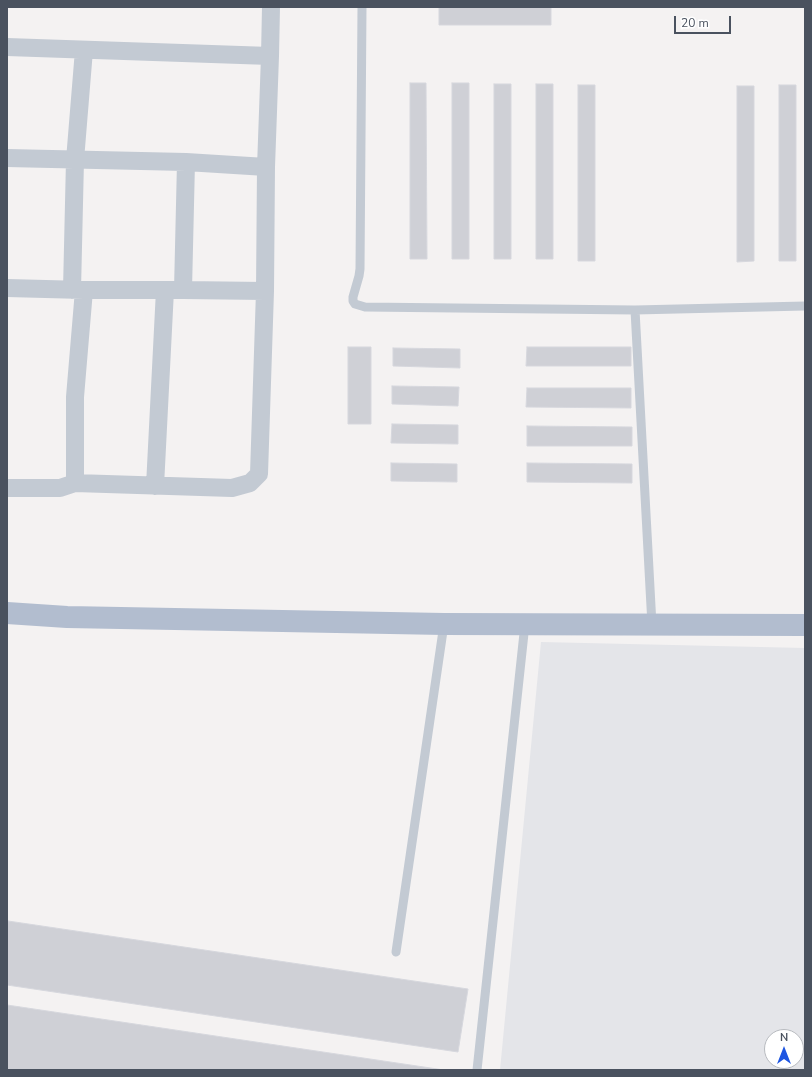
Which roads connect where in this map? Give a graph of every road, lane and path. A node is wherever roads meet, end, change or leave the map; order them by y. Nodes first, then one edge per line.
1 (271, 7) edge
2 (362, 7) edge
3 (7, 47) edge
4 (84, 50) junction
5 (270, 56) junction
6 (7, 158) edge
7 (75, 160) junction
8 (186, 162) junction
9 (266, 167) junction
10 (7, 288) edge
11 (78, 290) junction
12 (165, 290) junction
13 (183, 290) junction
14 (265, 291) junction
15 (805, 306) edge
16 (635, 310) junction
17 (75, 483) junction
18 (154, 486) junction
19 (7, 488) edge
20 (7, 613) edge
21 (444, 624) junction
22 (525, 624) junction
23 (652, 625) junction
24 (805, 626) edge
25 (396, 952) dead end
26 (477, 1070) edge

1 - 5 street
2 - 16 lane
3 - 4 street
4 - 5 street
4 - 7 street
5 - 9 street
6 - 7 street
7 - 8 street
7 - 11 street
8 - 9 street
8 - 13 street
9 - 14 street
10 - 11 street
11 - 12 street
11 - 17 street
12 - 13 street
12 - 18 street
13 - 14 street
14 - 18 street
15 - 16 lane
16 - 23 lane
17 - 18 street
17 - 19 street
20 - 21 main road
21 - 22 main road
21 - 25 lane
22 - 23 main road
22 - 26 lane
23 - 24 main road

